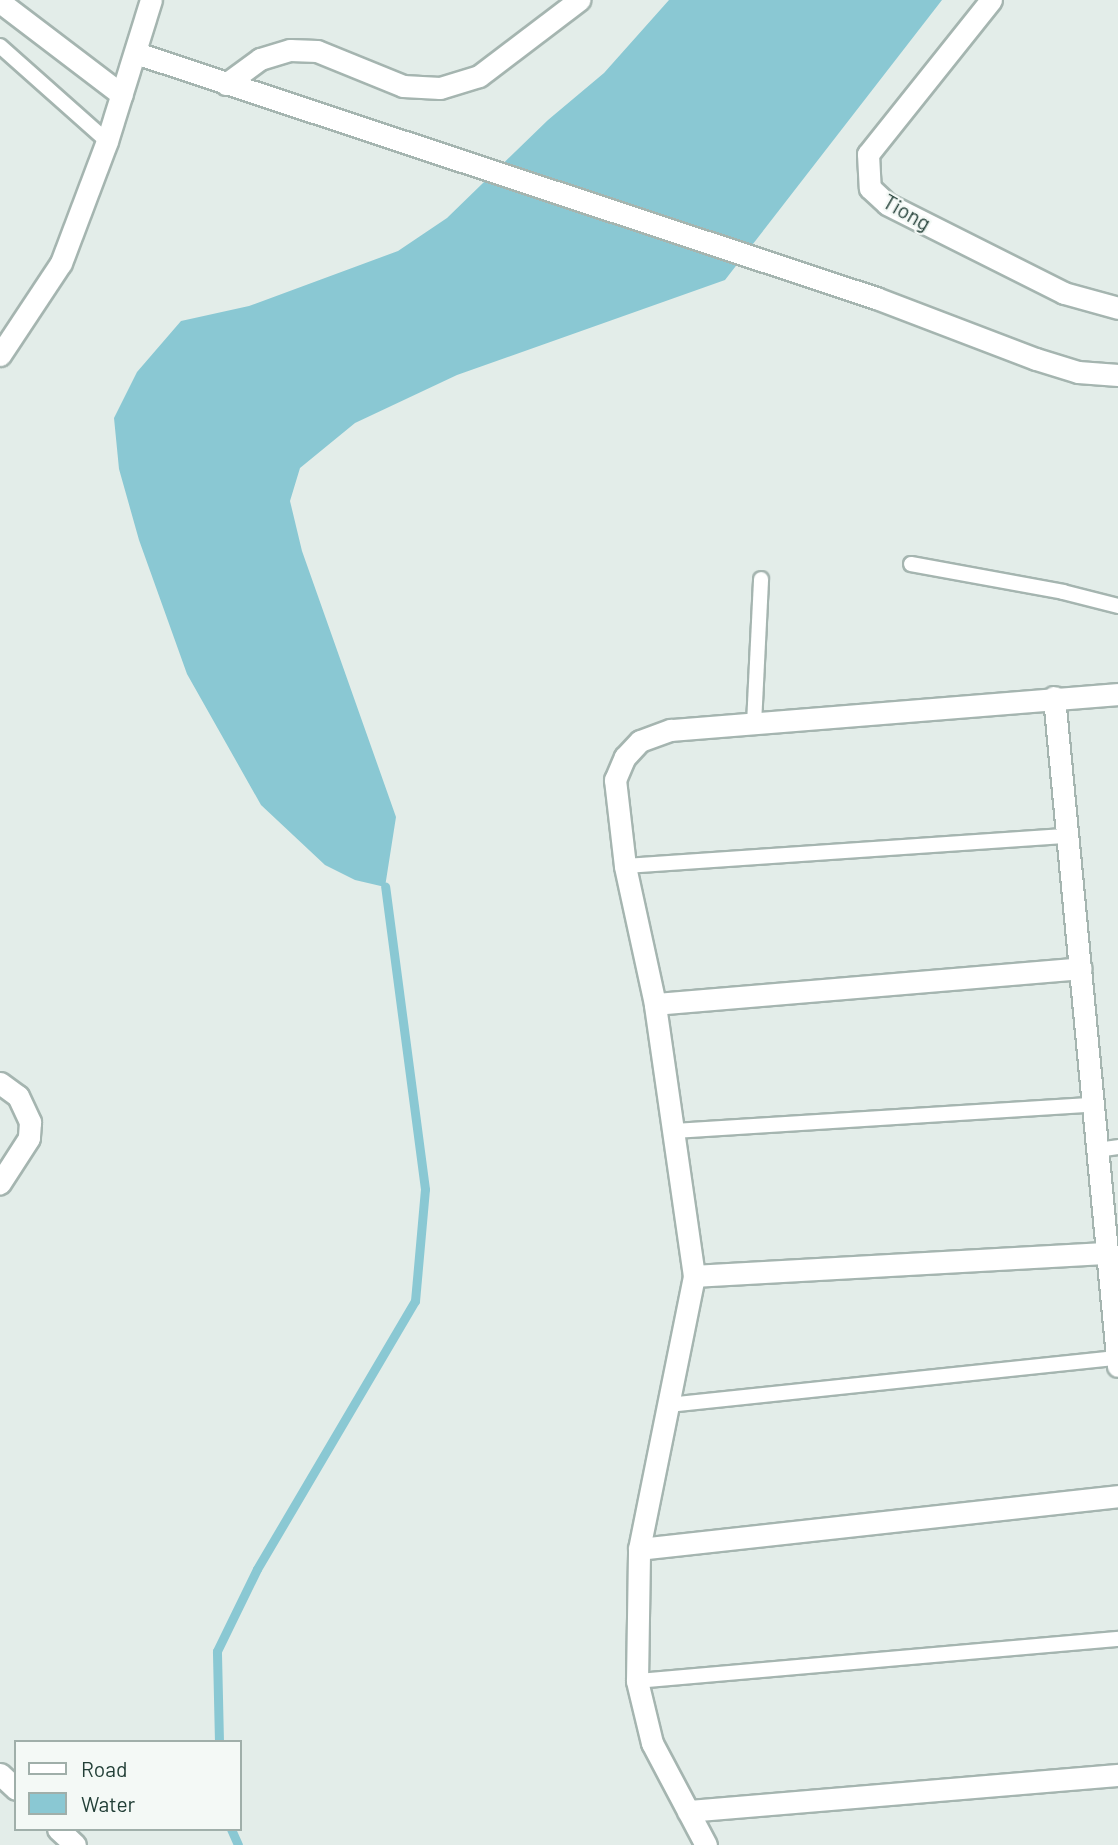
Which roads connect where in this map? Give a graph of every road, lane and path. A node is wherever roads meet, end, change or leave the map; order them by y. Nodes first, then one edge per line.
1 (151, 0) edge
2 (579, 0) edge
3 (991, 0) edge
4 (0, 2) edge
5 (0, 47) edge
6 (136, 53) junction
7 (226, 84) junction
8 (122, 95) junction
9 (107, 141) junction
10 (1118, 308) edge
11 (4, 342) edge
12 (1118, 375) edge
13 (911, 564) dead end
14 (761, 579) dead end
15 (1118, 606) edge
16 (1118, 694) edge
17 (1054, 696) junction
18 (754, 724) junction
19 (1068, 836) junction
20 (625, 866) junction
21 (1080, 968) junction
22 (655, 1004) junction
23 (0, 1083) edge
24 (1093, 1105) junction
25 (674, 1131) junction
26 (1108, 1149) edge
27 (0, 1183) edge
28 (1107, 1253) junction
29 (694, 1276) junction
30 (1117, 1358) edge
31 (1118, 1366) edge
32 (668, 1405) junction
33 (1118, 1496) edge
34 (639, 1549) junction
35 (1118, 1639) edge
36 (637, 1681) junction
37 (0, 1774) edge
38 (1118, 1775) edge
39 (14, 1787) edge
40 (688, 1811) junction
41 (60, 1831) edge
42 (75, 1845) edge
43 (706, 1845) edge

1 - 6 street
2 - 7 street
3 - 10 street, Tiong
4 - 8 street
5 - 9 lane
6 - 7 street
6 - 8 street
7 - 12 street
8 - 9 street
9 - 11 street
13 - 15 lane
14 - 18 lane
16 - 17 street
17 - 18 street
17 - 19 street
18 - 20 street
19 - 20 lane
19 - 21 street
20 - 22 street
21 - 22 street
21 - 24 street
22 - 25 street
23 - 27 street
24 - 25 lane
24 - 26 street
25 - 29 street
26 - 28 street
28 - 29 street
28 - 30 street
29 - 32 street
30 - 31 street
30 - 32 lane
32 - 34 street
33 - 34 street
34 - 36 street
35 - 36 lane
36 - 40 street
37 - 39 street
38 - 40 street
40 - 43 street
41 - 42 street

